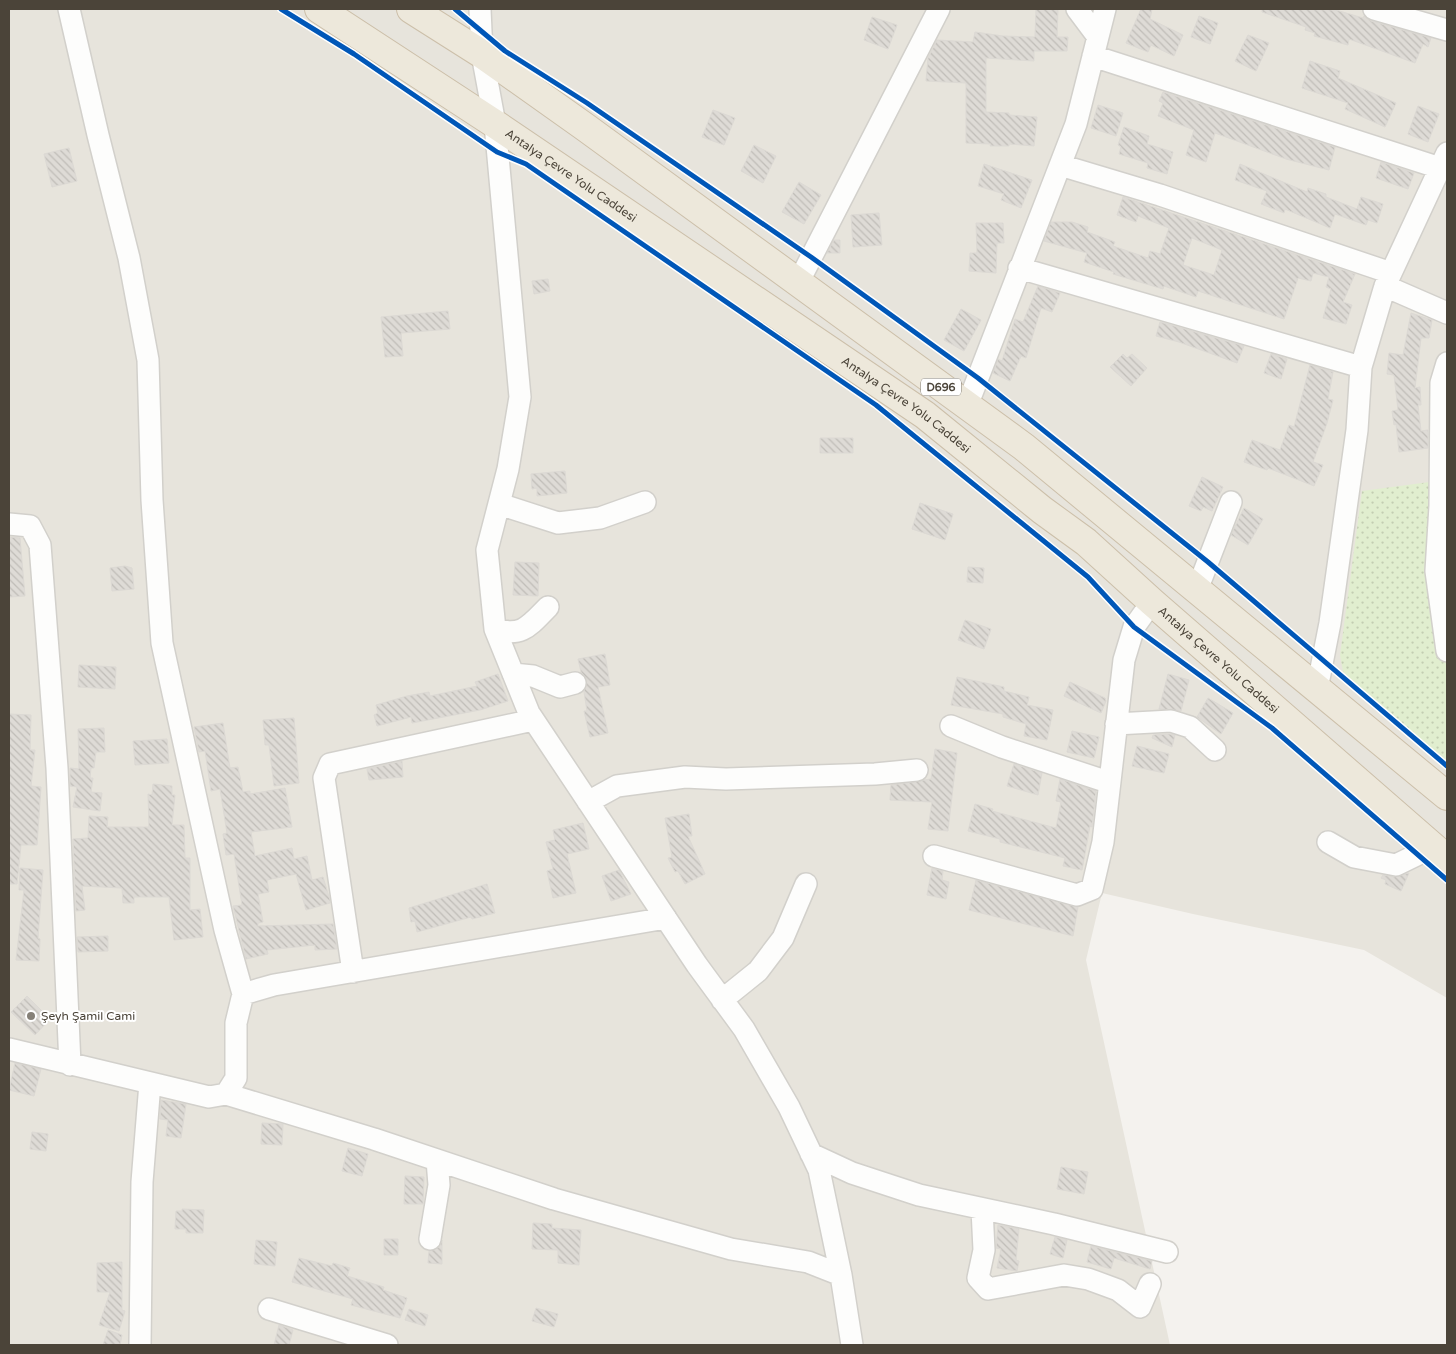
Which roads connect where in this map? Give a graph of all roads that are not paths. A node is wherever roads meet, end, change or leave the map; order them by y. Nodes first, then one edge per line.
1 (69, 9) edge
2 (319, 9) edge
3 (411, 9) edge
4 (480, 9) edge
5 (939, 9) edge
6 (1077, 9) edge
7 (1104, 9) edge
8 (1374, 9) edge
9 (1447, 30) edge
10 (1096, 46) junction
11 (482, 54) junction
12 (495, 124) junction
13 (1444, 161) edge
14 (1060, 165) junction
15 (1020, 268) junction
16 (1388, 280) junction
17 (798, 283) junction
18 (1447, 313) edge
19 (1447, 364) edge
20 (1361, 367) junction
21 (967, 406) junction
22 (645, 502) dead end
23 (1231, 502) dead end
24 (499, 504) junction
25 (9, 524) edge
26 (1197, 590) junction
27 (1152, 602) junction
28 (548, 607) dead end
29 (495, 629) junction
30 (1447, 651) edge
31 (513, 674) junction
32 (575, 683) dead end
33 (1317, 689) junction
34 (533, 720) junction
35 (1116, 724) junction
36 (951, 726) dead end
37 (1215, 750) dead end
38 (916, 770) dead end
39 (1108, 782) junction
40 (1447, 796) edge
41 (588, 802) junction
42 (1328, 842) dead end
43 (1440, 853) edge
44 (934, 856) dead end
45 (806, 884) dead end
46 (666, 918) junction
47 (353, 972) junction
48 (243, 994) junction
49 (722, 1000) junction
50 (9, 1049) edge
51 (70, 1065) junction
52 (150, 1083) junction
53 (226, 1094) junction
54 (811, 1154) junction
55 (436, 1160) junction
56 (982, 1209) junction
57 (430, 1239) dead end
58 (1167, 1252) dead end
59 (841, 1276) junction
60 (1150, 1284) dead end
61 (269, 1308) dead end
62 (140, 1345) edge
63 (387, 1345) edge
64 (852, 1345) edge

1 - 48 street
2 - 12 highway, Antalya Çevre Yolu Caddesi / D696
3 - 11 highway, D696
4 - 11 street
5 - 17 street
6 - 10 street
7 - 10 street
8 - 9 street
10 - 13 street
10 - 14 street
11 - 12 street
11 - 17 highway, D696
12 - 24 street
12 - 27 highway, Antalya Çevre Yolu Caddesi / D696
13 - 16 street
14 - 15 street
14 - 16 street
15 - 20 street
15 - 21 street
16 - 18 street
16 - 20 street
17 - 21 highway, D696
19 - 30 street
20 - 33 street
21 - 26 highway, D696
22 - 24 street
23 - 26 street
24 - 29 street
25 - 51 street
26 - 33 highway, D696
27 - 35 street
27 - 43 highway, Antalya Çevre Yolu Caddesi / D696
28 - 29 street
29 - 31 street
31 - 32 street
31 - 34 street
33 - 40 highway, D696
34 - 41 street
34 - 47 street
35 - 37 street
35 - 39 street
36 - 39 street
38 - 41 street
39 - 44 street
41 - 46 street
42 - 43 street
45 - 49 street
46 - 47 street
46 - 49 street
47 - 48 street
48 - 53 street
49 - 54 street
50 - 51 street
51 - 52 street
52 - 53 street
52 - 62 street
53 - 55 street
54 - 56 street
54 - 59 street
55 - 57 street
55 - 59 street
56 - 58 street
56 - 60 street
59 - 64 street
61 - 63 street

